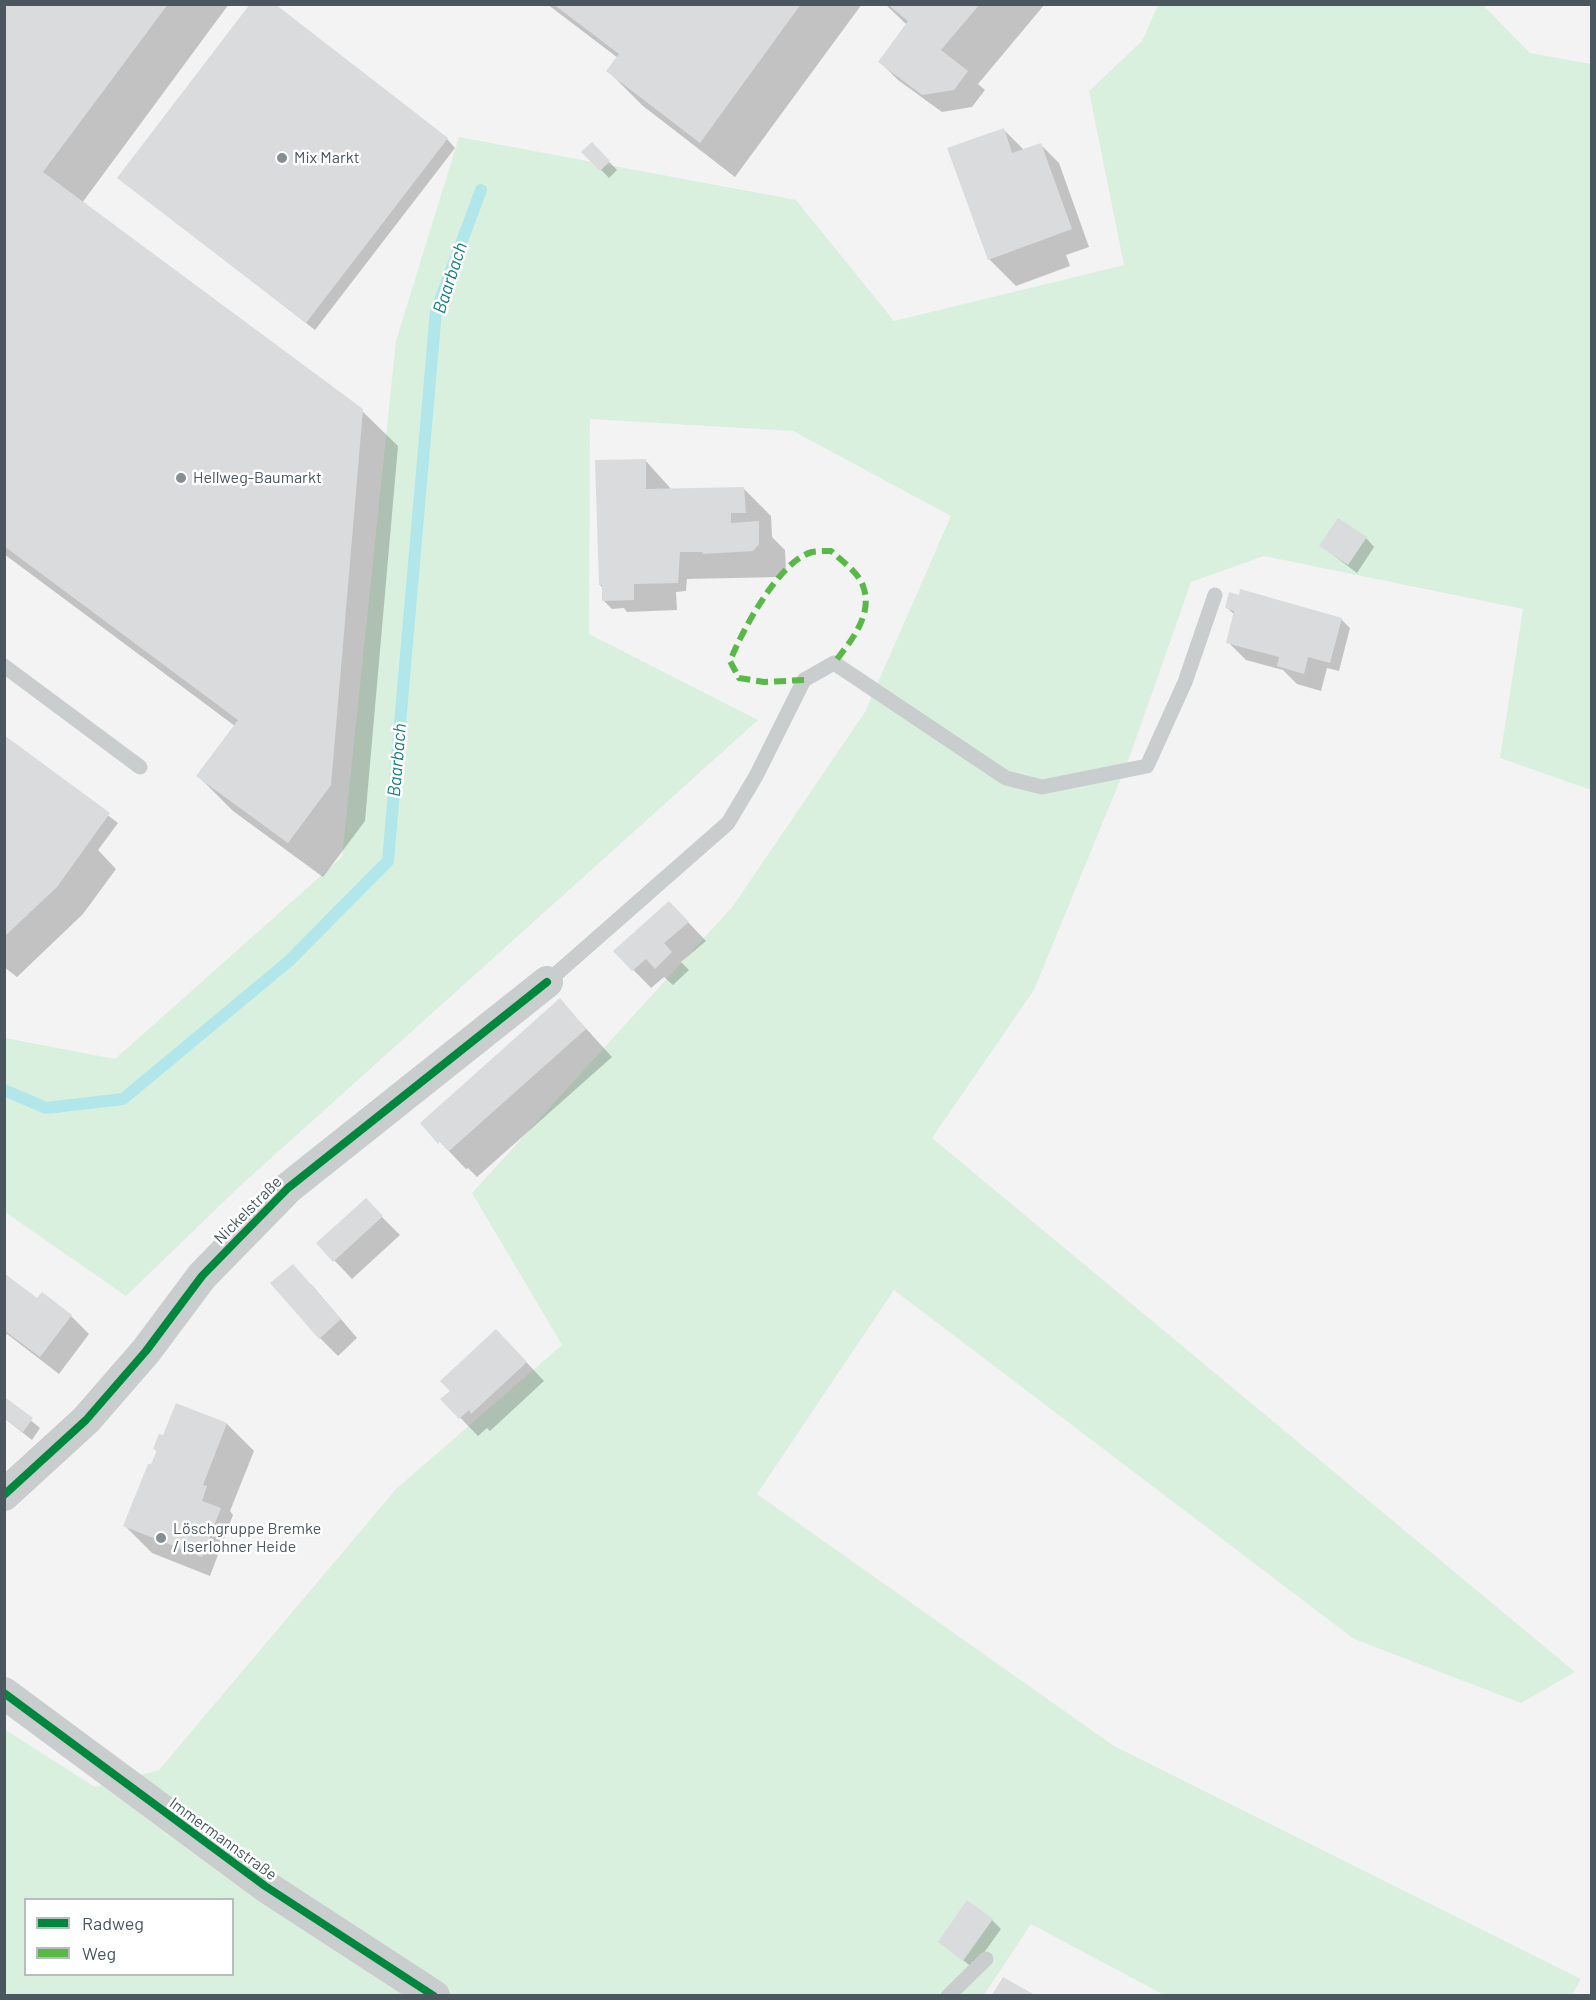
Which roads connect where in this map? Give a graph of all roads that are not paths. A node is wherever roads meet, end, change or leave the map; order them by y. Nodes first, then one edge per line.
1 (1215, 595) dead end
2 (4, 666) edge
3 (140, 767) dead end
4 (548, 982) joint
5 (4, 1495) edge
6 (4, 1693) edge
7 (986, 1959) dead end
8 (434, 1995) edge
9 (948, 1995) edge

1 - 4 lane
2 - 3 lane
4 - 5 street, Nickelstraße
6 - 8 street, Immermannstraße
7 - 9 lane

